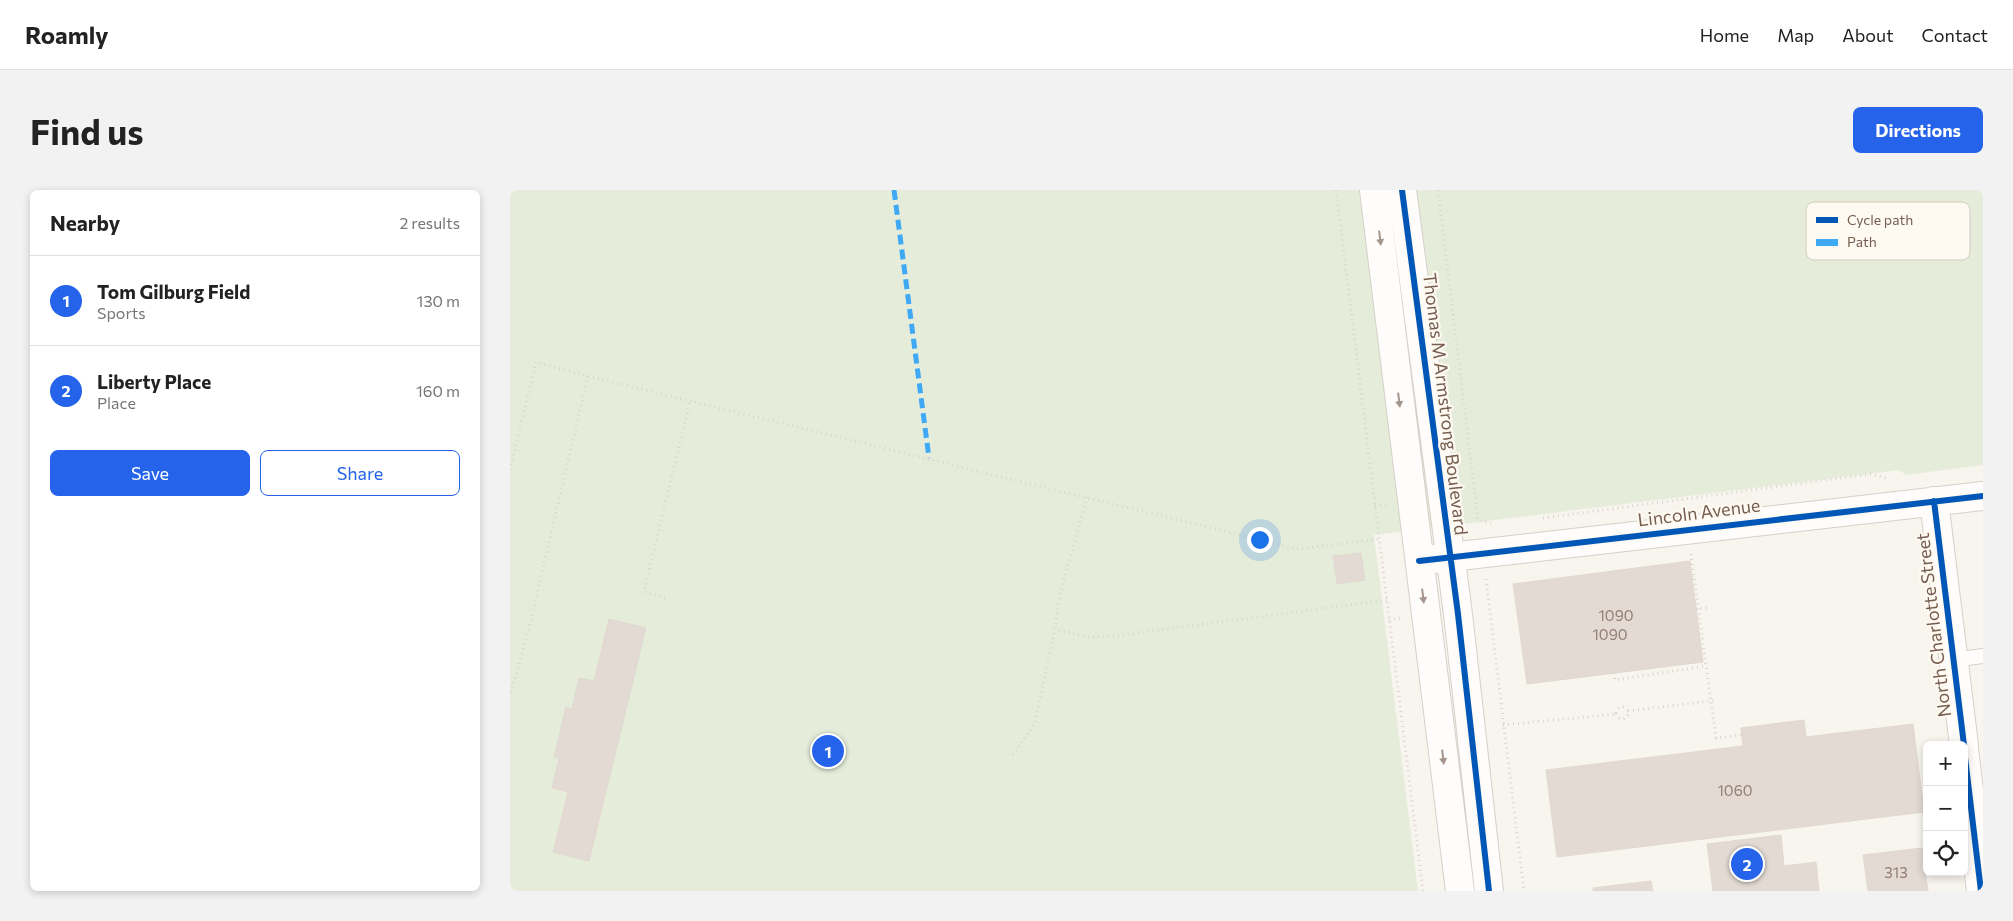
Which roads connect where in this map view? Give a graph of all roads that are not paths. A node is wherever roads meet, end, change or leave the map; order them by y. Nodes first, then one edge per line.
1 (1374, 190) edge
2 (1402, 190) edge
3 (1983, 496) edge
4 (1934, 501) junction
5 (1450, 557) junction
6 (1419, 561) junction
7 (1983, 656) edge
8 (1953, 660) junction
9 (1963, 741) edge
10 (1968, 768) edge
11 (1978, 815) edge
12 (1460, 891) edge
13 (1489, 891) edge
14 (1981, 891) edge

1 -> 6 street
2 - 5 street, Thomas M Armstrong Boulevard
3 - 4 street, Lincoln Avenue
4 - 5 street, Lincoln Avenue
4 - 8 street, North Charlotte Street
5 - 6 street, Lincoln Avenue
5 - 13 street, Thomas M Armstrong Boulevard
6 -> 12 street
7 - 8 lane
8 - 9 street, North Charlotte Street
10 - 11 street
11 - 14 street

